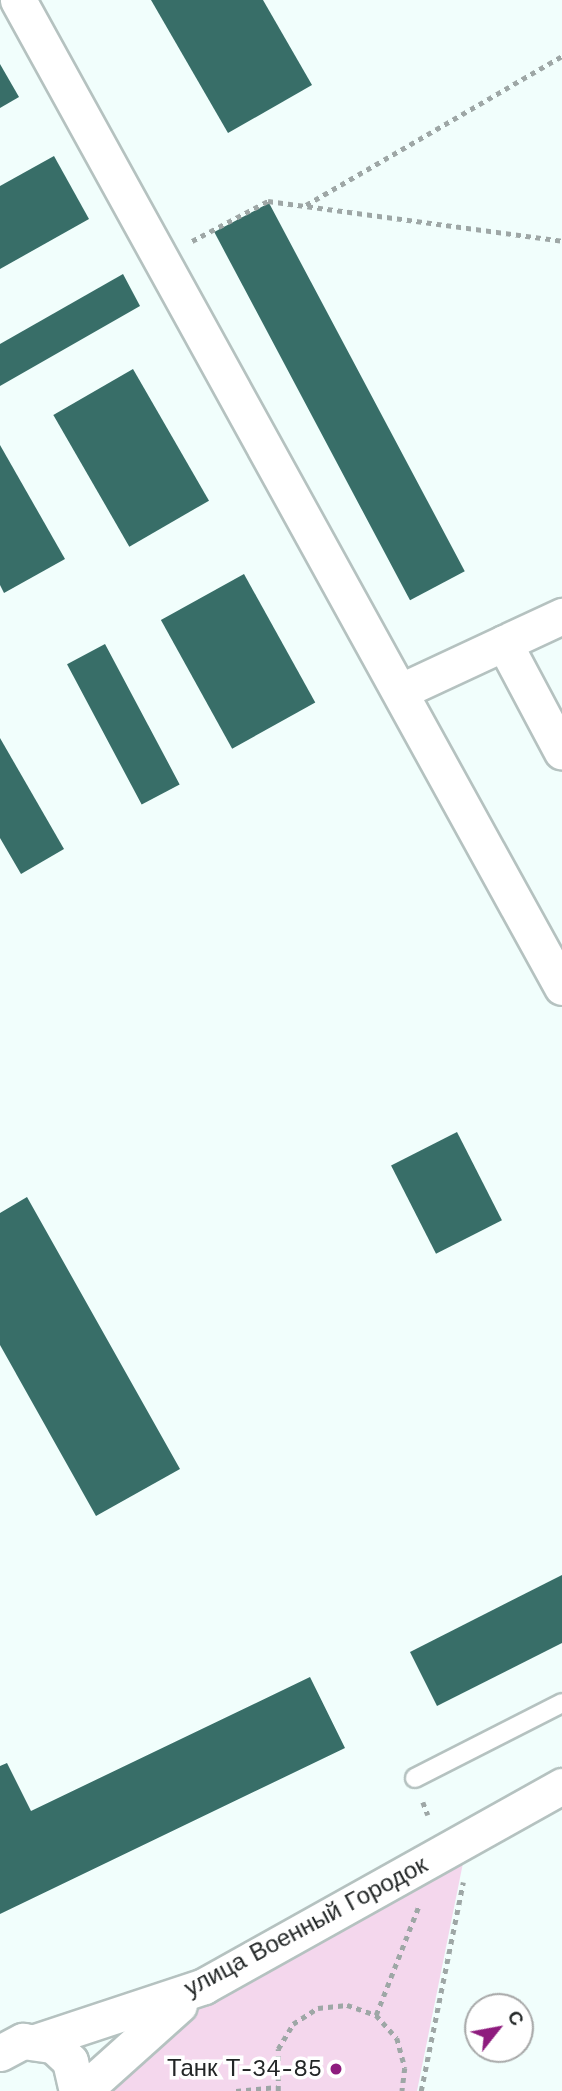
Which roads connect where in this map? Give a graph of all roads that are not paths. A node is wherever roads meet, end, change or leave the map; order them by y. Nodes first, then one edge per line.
1 (19, 0) edge
2 (562, 616) edge
3 (504, 643) junction
4 (401, 691) junction
5 (562, 751) edge
6 (562, 987) edge
7 (562, 1703) edge
8 (415, 1779) dead end
9 (562, 1786) edge
10 (204, 1986) junction
11 (38, 2041) junction
12 (0, 2053) edge
13 (77, 2091) edge
14 (83, 2091) edge

1 - 4 street
2 - 3 street
3 - 4 street
3 - 5 street
4 - 6 street
7 - 8 lane
9 - 10 street, улица Военный Городок
10 - 11 street, улица Военный Городок
10 - 14 street
11 - 12 street, улица Военный Городок
11 - 13 street

